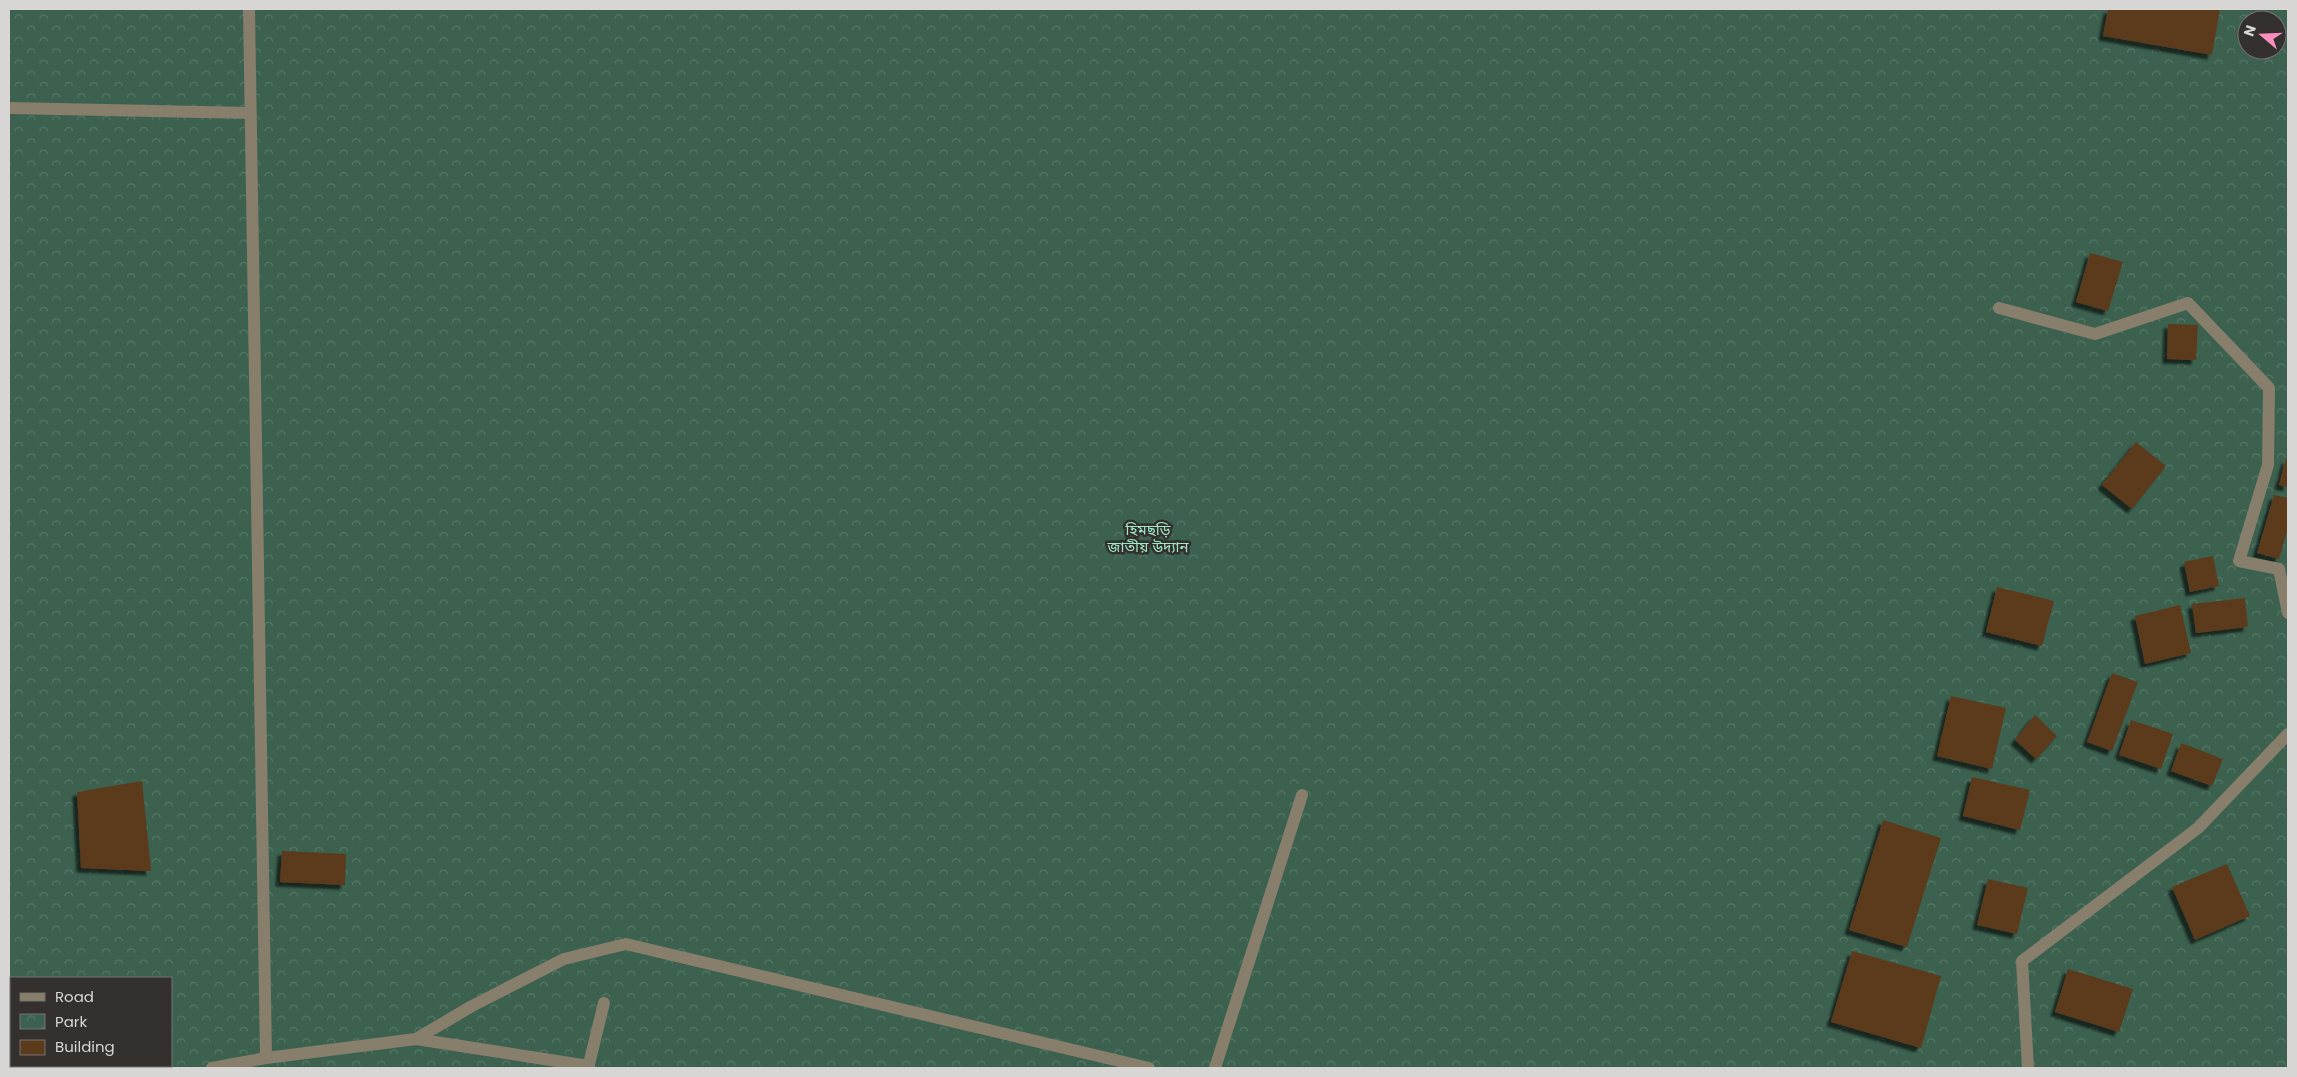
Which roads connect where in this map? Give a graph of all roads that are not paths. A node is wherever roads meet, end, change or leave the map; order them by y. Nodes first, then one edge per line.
1 (249, 9) edge
2 (9, 108) edge
3 (250, 113) junction
4 (1999, 308) dead end
5 (2288, 613) edge
6 (2288, 734) edge
7 (1302, 795) dead end
8 (604, 1003) dead end
9 (416, 1039) junction
10 (266, 1058) junction
11 (588, 1067) edge
12 (212, 1068) edge
13 (1149, 1068) edge
14 (1215, 1068) edge
15 (2028, 1068) edge

1 - 3 street
2 - 3 street
3 - 10 street
4 - 5 street
6 - 15 street
7 - 14 street
8 - 11 street
9 - 10 street
9 - 11 street
9 - 13 street
10 - 12 street

